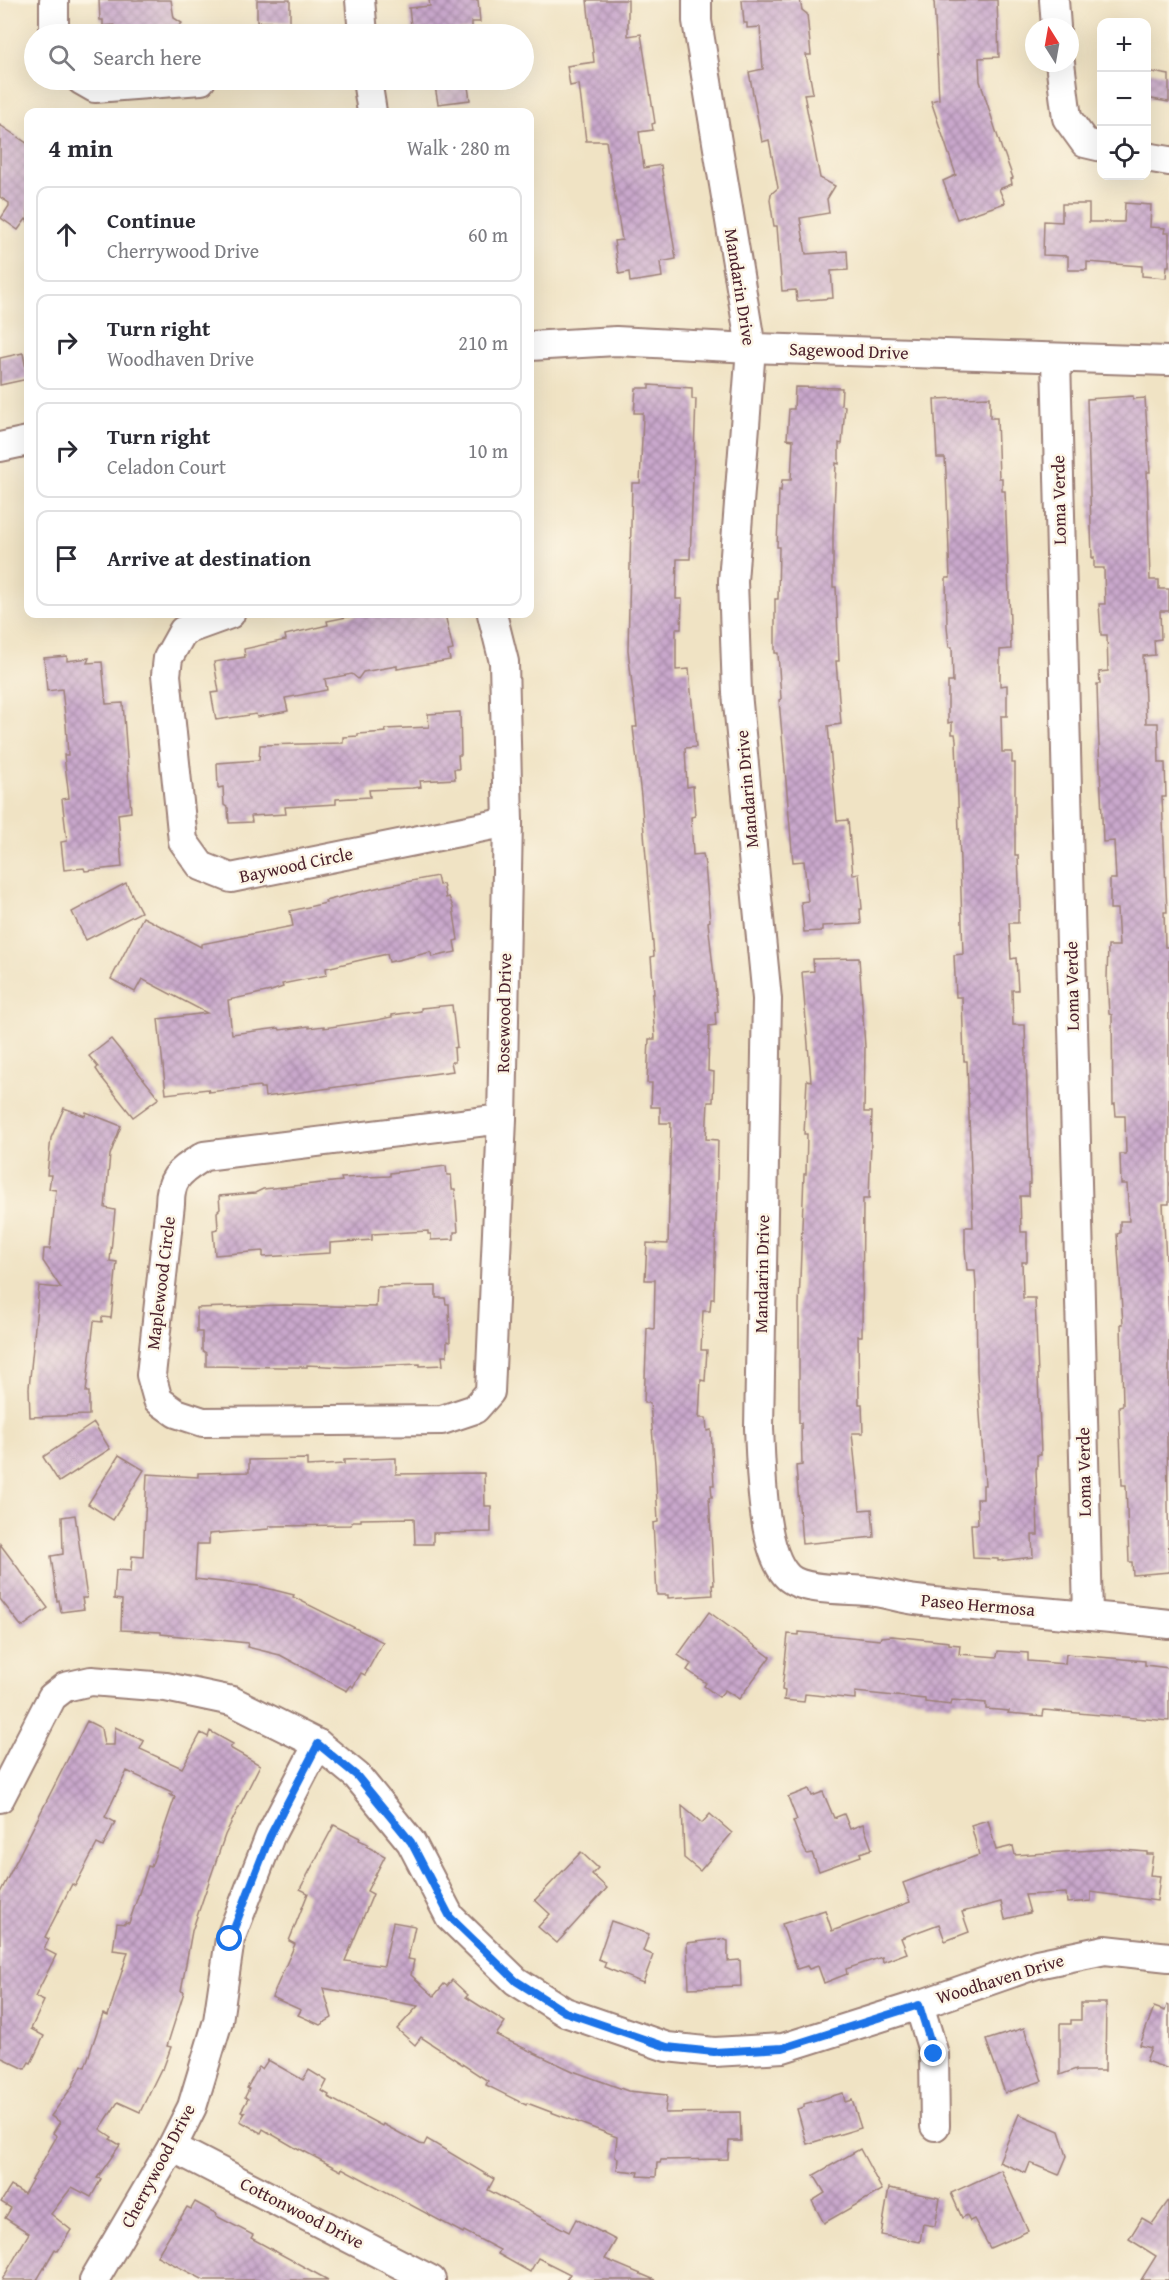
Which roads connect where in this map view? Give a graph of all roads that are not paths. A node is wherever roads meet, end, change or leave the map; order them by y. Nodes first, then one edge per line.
1 (54, 0) edge
2 (360, 0) edge
3 (697, 0) edge
4 (1054, 0) edge
5 (1055, 18) edge
6 (54, 24) edge
7 (362, 24) edge
8 (1061, 72) edge
9 (369, 90) edge
10 (371, 108) edge
11 (1097, 146) edge
12 (1151, 157) edge
13 (1169, 161) edge
14 (534, 346) edge
15 (751, 348) junction
16 (1056, 358) junction
17 (1169, 361) edge
18 (24, 442) edge
19 (0, 447) edge
20 (219, 618) edge
21 (493, 618) edge
22 (508, 822) junction
23 (502, 1119) junction
24 (475, 1409) joint
25 (788, 1578) joint
26 (1088, 1614) junction
27 (1169, 1624) edge
28 (318, 1744) junction
29 (0, 1798) edge
30 (1169, 1957) edge
31 (919, 2005) junction
32 (935, 2126) dead end
33 (172, 2147) junction
34 (94, 2280) edge
35 (431, 2280) edge

1 - 6 street
2 - 7 street
3 - 15 street, Mandarin Drive
4 - 5 street
8 - 11 street
9 - 10 street
12 - 13 street
14 - 15 street, Sagewood Drive
15 - 16 street, Sagewood Drive
15 - 25 street, Mandarin Drive
16 - 17 street, Sagewood Drive
16 - 26 street, Loma Verde
18 - 19 street
20 - 22 street, Baywood Circle
21 - 22 street, Rosewood Drive
22 - 23 street, Rosewood Drive
23 - 24 street, Rosewood Drive
23 - 24 street, Maplewood Circle
25 - 26 street, Paseo Hermosa
26 - 27 street, Paseo Hermosa
28 - 29 street, Woodhaven Drive
28 - 31 street, Woodhaven Drive
28 - 33 street, Cherrywood Drive
30 - 31 street, Woodhaven Drive
31 - 32 street
33 - 34 street, Cherrywood Drive
33 - 35 street, Cottonwood Drive

